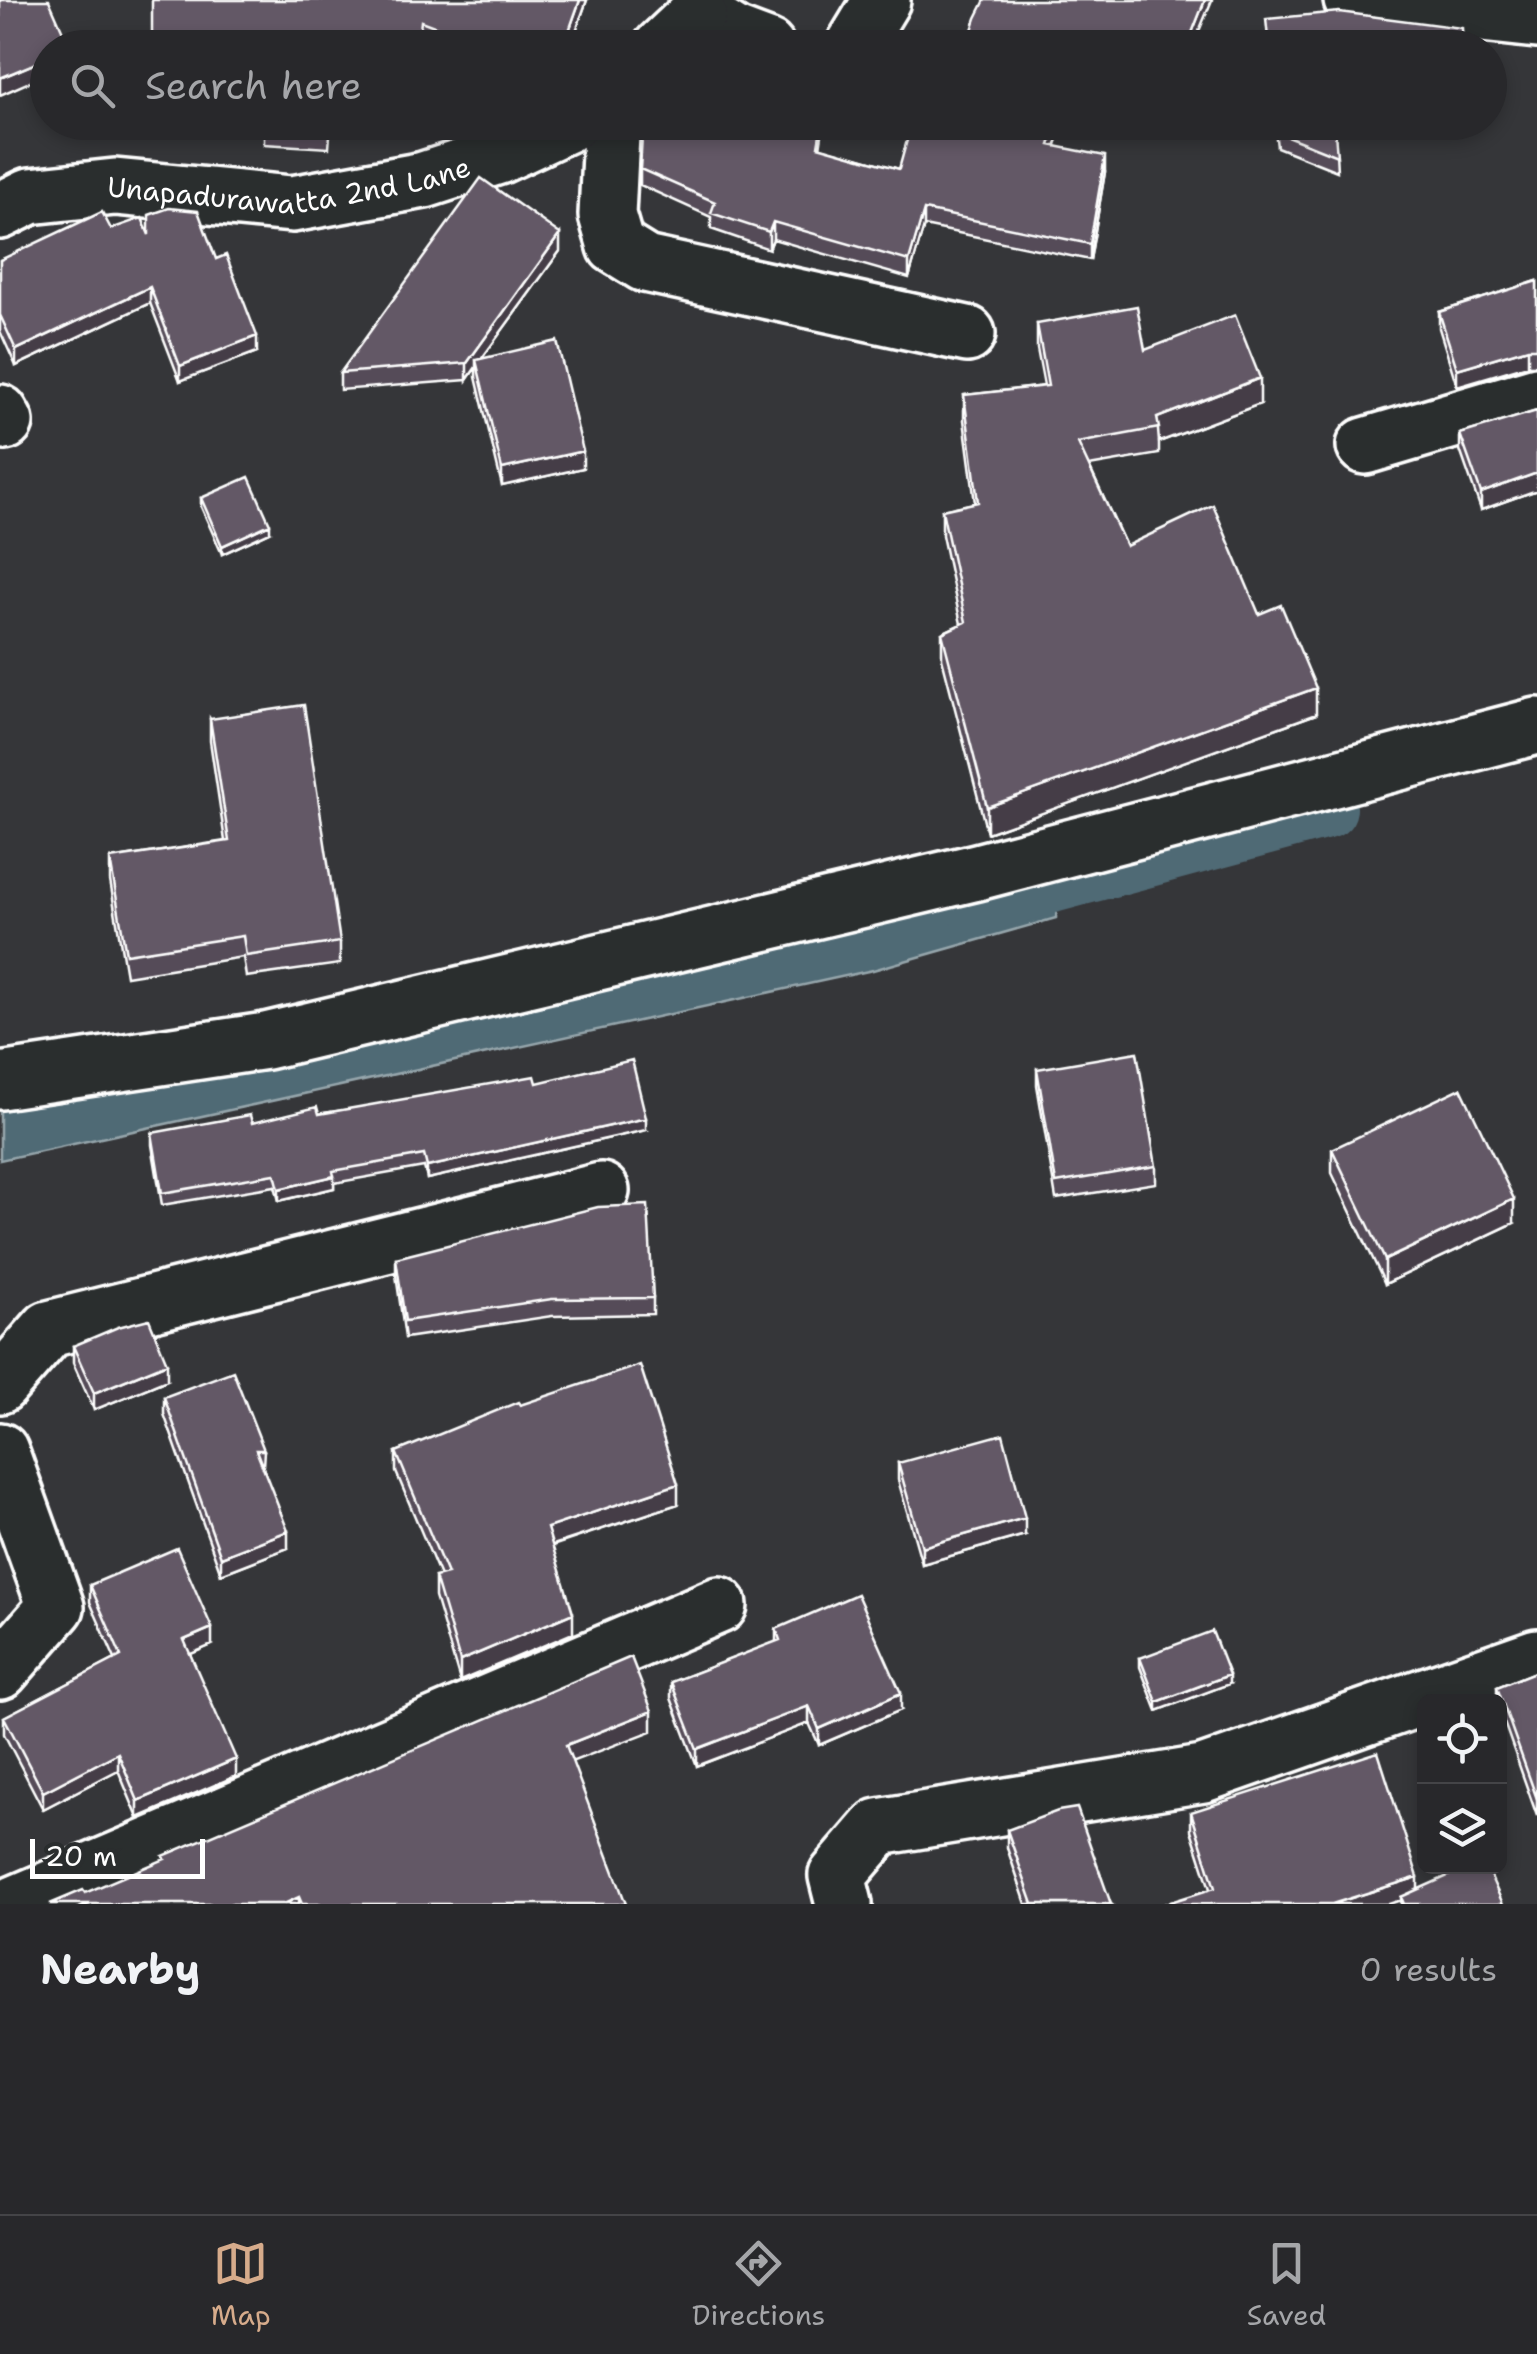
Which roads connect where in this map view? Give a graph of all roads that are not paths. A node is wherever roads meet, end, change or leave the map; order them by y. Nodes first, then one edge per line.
1 (882, 0) edge
2 (1352, 0) edge
3 (686, 20) edge
4 (1537, 20) edge
5 (717, 30) edge
6 (864, 30) edge
7 (533, 140) edge
8 (611, 140) edge
9 (0, 211) edge
10 (967, 334) dead end
11 (1537, 395) edge
12 (1365, 446) dead end
13 (1537, 726) edge
14 (0, 1081) edge
15 (601, 1192) dead end
16 (0, 1385) edge
17 (0, 1451) edge
18 (720, 1605) dead end
19 (1537, 1658) edge
20 (0, 1670) edge
21 (15, 1904) edge
22 (844, 1904) edge

1 - 6 street
2 - 4 street
3 - 5 street
7 - 9 street, Unapadurawatta 2nd Lane
8 - 10 street
11 - 12 street
13 - 14 street
15 - 16 street
17 - 20 street
18 - 21 street
19 - 22 street

